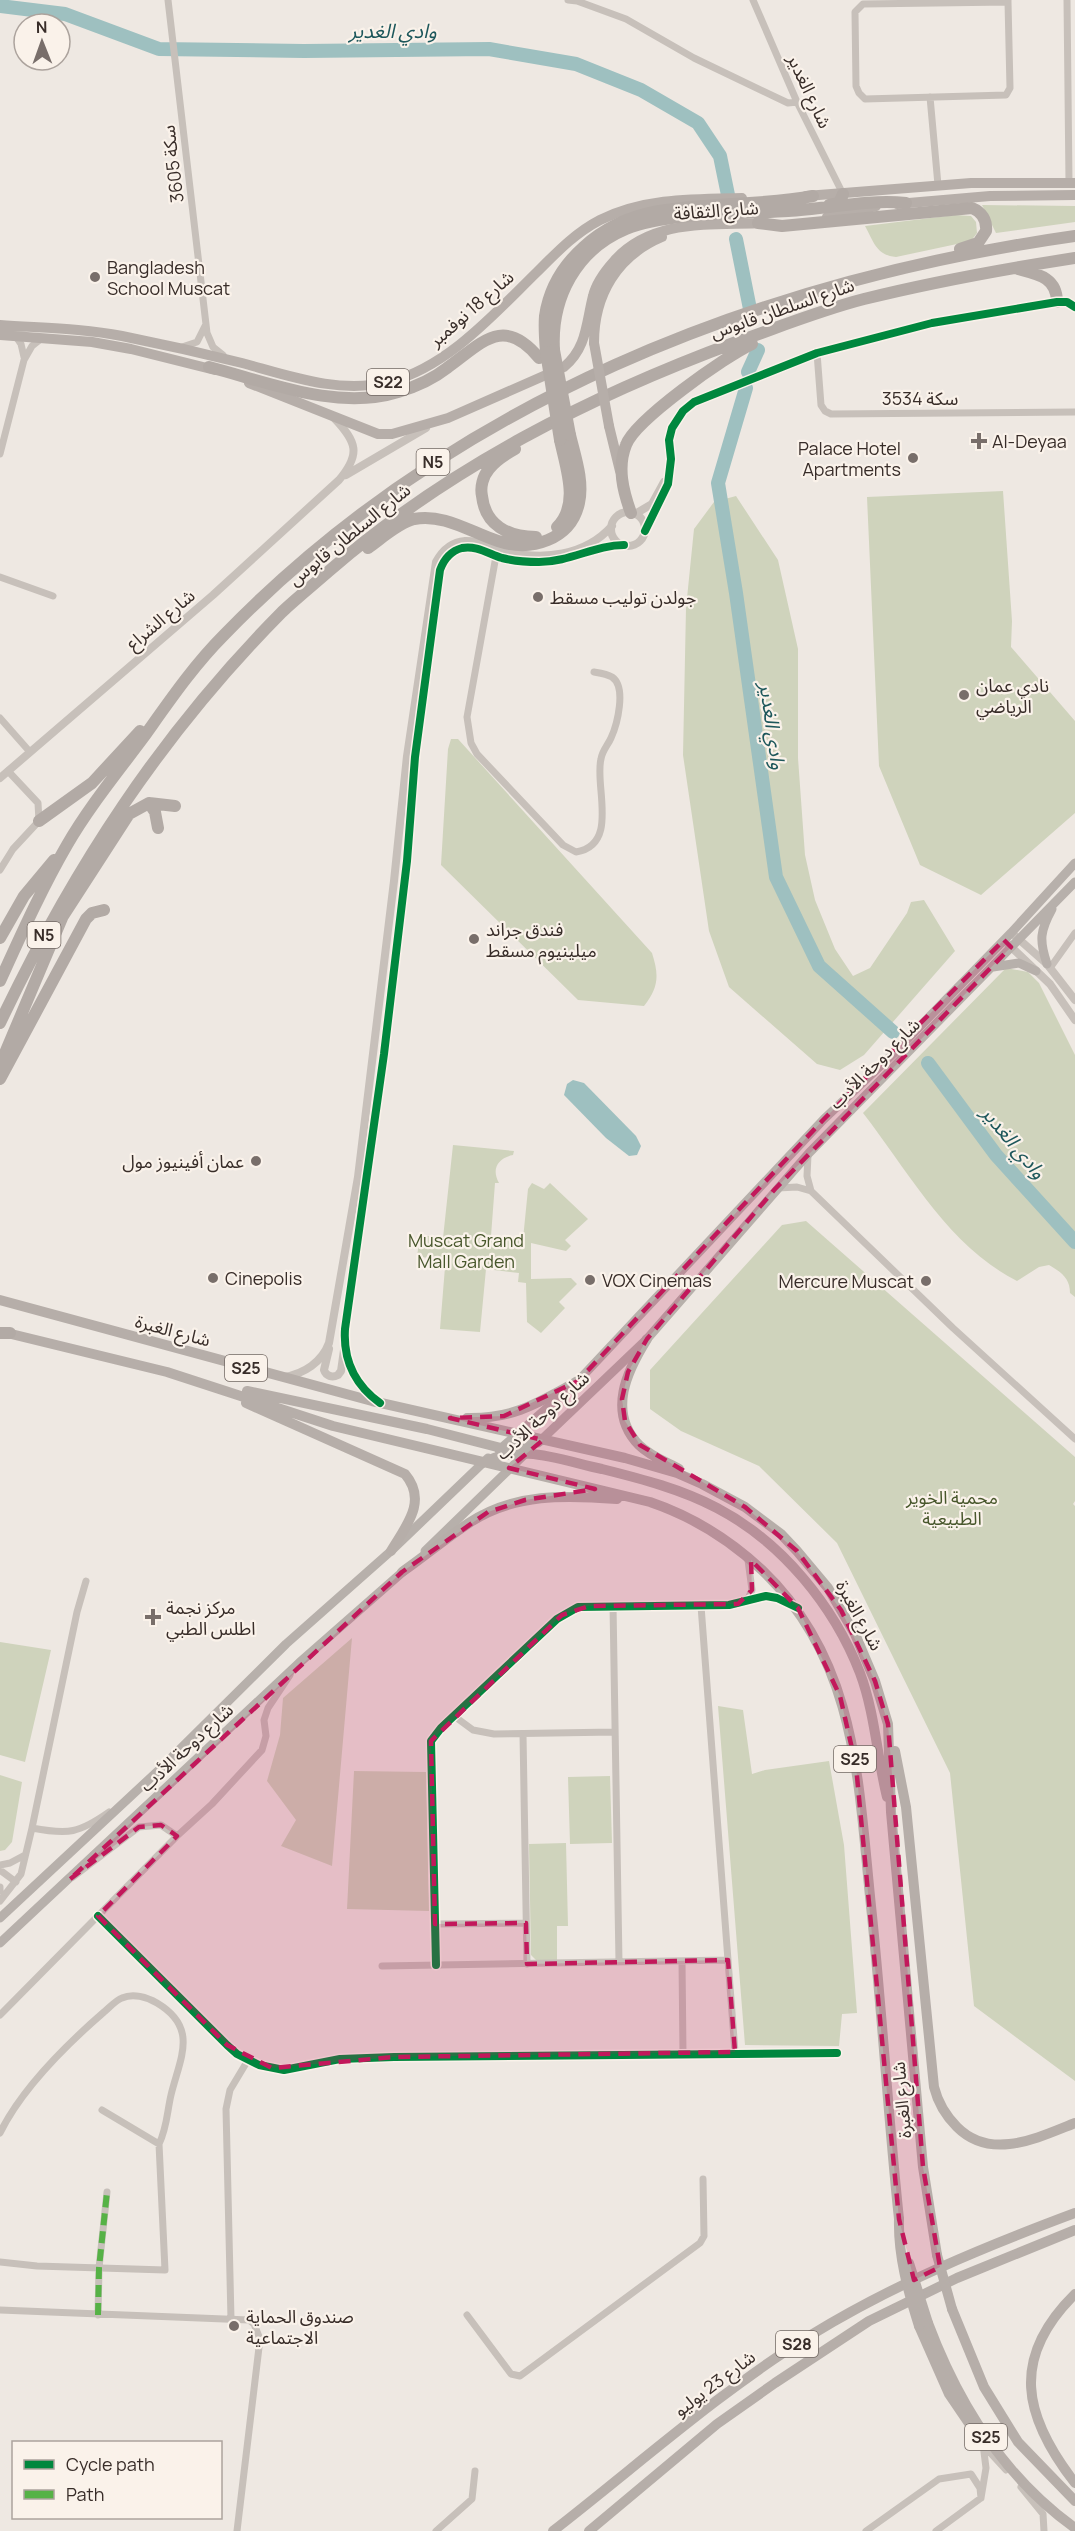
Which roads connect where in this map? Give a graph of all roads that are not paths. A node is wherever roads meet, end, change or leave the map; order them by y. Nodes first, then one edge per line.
1 (168, 0) edge
2 (568, 0) edge
3 (753, 0) edge
4 (1067, 0) edge
5 (884, 1) edge
6 (970, 1) edge
7 (1008, 1) edge
8 (930, 98) junction
9 (797, 102) junction
10 (1071, 111) edge
11 (1072, 182) edge
12 (938, 185) junction
13 (843, 194) junction
14 (1075, 195) edge
15 (813, 196) junction
16 (906, 203) junction
17 (799, 211) junction
18 (758, 223) junction
19 (712, 225) junction
20 (1075, 236) edge
21 (1075, 258) edge
22 (938, 260) junction
23 (1013, 267) junction
24 (1057, 302) junction
25 (1073, 305) edge
26 (206, 324) junction
27 (0, 325) edge
28 (771, 330) junction
29 (0, 334) edge
30 (15, 335) junction
31 (44, 337) junction
32 (176, 349) junction
33 (817, 353) junction
34 (546, 354) junction
35 (24, 360) junction
36 (238, 362) junction
37 (209, 367) junction
38 (593, 401) junction
39 (1075, 412) edge
40 (334, 417) junction
41 (448, 418) junction
42 (565, 437) junction
43 (669, 452) junction
44 (0, 454) edge
45 (339, 480) junction
46 (622, 480) junction
47 (633, 513) junction
48 (612, 526) junction
49 (645, 531) junction
50 (624, 546) junction
51 (496, 556) junction
52 (0, 577) edge
53 (52, 597) dead end
54 (285, 610) junction
55 (594, 672) dead end
56 (177, 690) junction
57 (0, 718) edge
58 (30, 752) junction
59 (8, 771) junction
60 (0, 778) edge
61 (149, 803) junction
62 (175, 806) dead end
63 (39, 821) junction
64 (158, 828) dead end
65 (67, 846) junction
66 (93, 849) junction
67 (1075, 863) edge
68 (0, 870) edge
69 (1075, 882) edge
70 (1057, 900) junction
71 (104, 910) dead end
72 (63, 916) junction
73 (1075, 933) edge
74 (0, 938) edge
75 (1011, 940) junction
76 (1048, 966) junction
77 (991, 968) junction
78 (1036, 971) junction
79 (0, 981) edge
80 (1075, 1000) edge
81 (1075, 1020) edge
82 (0, 1023) edge
83 (0, 1065) edge
84 (0, 1079) edge
85 (809, 1153) junction
86 (775, 1189) junction
87 (811, 1191) junction
88 (0, 1300) edge
89 (3, 1332) edge
90 (647, 1339) junction
91 (328, 1343) junction
92 (345, 1349) junction
93 (282, 1377) junction
94 (578, 1381) junction
95 (200, 1382) junction
96 (381, 1403) junction
97 (450, 1418) junction
98 (495, 1429) junction
99 (516, 1434) junction
100 (1075, 1439) edge
101 (542, 1440) junction
102 (490, 1445) junction
103 (501, 1448) junction
104 (526, 1453) junction
105 (483, 1462) junction
106 (509, 1468) junction
107 (702, 1484) junction
108 (650, 1502) junction
109 (391, 1551) junction
110 (748, 1557) junction
111 (402, 1572) junction
112 (86, 1581) dead end
113 (748, 1599) junction
114 (613, 1605) junction
115 (701, 1606) junction
116 (798, 1608) junction
117 (299, 1663) junction
118 (454, 1716) junction
119 (888, 1724) junction
120 (614, 1732) junction
121 (523, 1734) junction
122 (128, 1798) junction
123 (891, 1812) junction
124 (33, 1828) junction
125 (177, 1836) junction
126 (25, 1855) junction
127 (0, 1865) edge
128 (0, 1870) edge
129 (69, 1880) junction
130 (16, 1882) junction
131 (0, 1901) edge
132 (98, 1916) junction
133 (0, 1918) edge
134 (526, 1923) junction
135 (435, 1924) junction
136 (0, 1943) edge
137 (728, 1960) junction
138 (682, 1961) junction
139 (619, 1962) junction
140 (527, 1964) junction
141 (436, 1965) junction
142 (382, 1966) dead end
143 (0, 2015) edge
144 (735, 2052) junction
145 (683, 2053) junction
146 (837, 2053) dead end
147 (248, 2060) junction
148 (102, 2110) dead end
149 (1075, 2123) edge
150 (0, 2133) edge
151 (159, 2144) junction
152 (703, 2179) dead end
153 (107, 2192) dead end
154 (1075, 2213) edge
155 (1075, 2230) edge
156 (0, 2262) edge
157 (99, 2268) junction
158 (1075, 2294) edge
159 (0, 2310) edge
160 (98, 2315) junction
161 (467, 2315) dead end
162 (231, 2319) junction
163 (924, 2325) junction
164 (982, 2444) junction
165 (475, 2471) dead end
166 (1075, 2483) edge
167 (981, 2498) junction
168 (1075, 2501) edge
169 (1075, 2528) edge
170 (237, 2531) edge
171 (436, 2531) edge
172 (553, 2531) edge
173 (589, 2531) edge
174 (866, 2531) edge
175 (936, 2531) edge
176 (1044, 2531) edge

1 - 26 street, سكة 3605
2 - 9 street
3 - 9 street, شارع الغدير
4 - 10 street
5 - 6 street
5 - 8 street
6 - 7 street
7 - 8 street
8 - 12 street
9 - 13 street, شارع الغدير
10 - 11 street
11 - 12 main road
12 - 13 main road
13 - 15 main road, شارع 18 نوفمبر / S22
13 - 17 highway
14 - 16 main road, شارع الثقافة
15 - 34 highway
15 - 36 main road, شارع 18 نوفمبر / S22
16 - 17 highway
16 - 18 main road, شارع الثقافة
17 - 34 highway
18 - 19 main road, شارع الثقافة
18 - 22 highway
19 - 41 main road, شارع الثقافة
19 - 46 main road, bridge
20 - 22 highway, شارع السلطان قابوس / N5
21 - 23 highway, شارع السلطان قابوس / N5
22 - 56 highway, شارع السلطان قابوس / N5
23 - 24 highway
23 - 28 highway, شارع السلطان قابوس / N5
24 - 25 street
24 - 33 street
26 - 32 street
26 - 36 street, سكة 3605
27 - 32 main road, شارع 18 نوفمبر / S22
28 - 38 highway, شارع السلطان قابوس / N5
28 - 46 highway
29 - 30 main road
30 - 31 main road
30 - 35 street
31 - 35 street
31 - 37 main road
32 - 36 main road, شارع 18 نوفمبر / S22
33 - 39 street, سكة 3534
33 - 43 street
34 - 37 highway
34 - 42 highway, bridge
34 - 42 highway, bridge
35 - 44 street
37 - 40 main road
38 - 42 highway
38 - 54 highway, شارع السلطان قابوس / N5
40 - 41 main road
40 - 45 street, شارع الشراع
41 - 45 street, شارع الشراع
42 - 54 highway
43 - 47 street
43 - 49 street
45 - 58 street, شارع الشراع
46 - 47 highway
47 - 48 street
47 - 49 street
48 - 50 street
48 - 91 street
49 - 50 street
50 - 51 street
51 - 55 street
51 - 92 street
52 - 53 street
54 - 66 highway, شارع السلطان قابوس / N5
56 - 63 highway
56 - 65 highway, شارع السلطان قابوس / N5
57 - 58 street
58 - 59 street, شارع الشراع
59 - 60 street, شارع الشراع
59 - 63 street
61 - 62 highway
61 - 64 highway
61 - 72 highway
63 - 68 street
65 - 74 highway
65 - 79 highway, شارع السلطان قابوس / N5
66 - 72 highway
66 - 82 highway, شارع السلطان قابوس / N5
67 - 75 main road, شارع دوحة الأدب
69 - 70 main road, شارع دوحة الأدب
70 - 75 main road, شارع دوحة الأدب
70 - 76 main road
71 - 84 highway
72 - 83 highway
73 - 76 street
75 - 76 street
75 - 77 main road, شارع دوحة الأدب
75 - 78 street
75 - 94 main road, شارع دوحة الأدب
76 - 80 street
77 - 78 main road
77 - 85 main road, شارع دوحة الأدب
78 - 81 street
85 - 86 main road, شارع دوحة الأدب
85 - 87 street
86 - 87 street
86 - 90 main road, شارع دوحة الأدب
87 - 100 street
88 - 93 main road, شارع الغبرة / S25
89 - 95 main road, شارع الغبرة / S25
90 - 101 main road, شارع دوحة الأدب
90 - 107 main road
91 - 92 street
91 - 93 street
92 - 96 street
93 - 96 main road, شارع الغبرة / S25
94 - 97 main road
94 - 99 main road, شارع دوحة الأدب
95 - 102 main road
95 - 105 main road, شارع الغبرة / S25
95 - 109 main road
96 - 97 main road, شارع الغبرة / S25
97 - 98 main road, شارع الغبرة / S25
98 - 99 main road, شارع الغبرة / S25
98 - 102 main road
99 - 101 main road, شارع الغبرة / S25
99 - 103 main road, شارع دوحة الأدب
101 - 103 main road
101 - 104 main road, شارع دوحة الأدب
101 - 107 main road, شارع الغبرة / S25
102 - 103 main road
103 - 105 main road, شارع دوحة الأدب
104 - 105 main road
104 - 106 main road, شارع دوحة الأدب
104 - 123 main road
105 - 106 main road, شارع الغبرة / S25
105 - 109 main road, شارع دوحة الأدب
106 - 108 main road, شارع الغبرة / S25
106 - 111 main road, شارع دوحة الأدب
107 - 119 main road, شارع الغبرة / S25
108 - 110 main road, شارع الغبرة / S25
108 - 111 main road
109 - 122 main road, شارع دوحة الأدب
110 - 113 street
110 - 116 main road, شارع الغبرة / S25
111 - 117 main road, شارع دوحة الأدب
112 - 124 street
113 - 115 street
113 - 116 street
114 - 115 street
114 - 118 street
114 - 120 street
115 - 137 street
116 - 163 main road, شارع الغبرة / S25, bridge
117 - 125 street
117 - 129 main road, شارع دوحة الأدب
118 - 121 street
118 - 135 street
119 - 123 main road, شارع الغبرة / S25
119 - 149 main road
120 - 121 street
120 - 139 street
121 - 134 street
122 - 124 street
122 - 133 main road, شارع دوحة الأدب
123 - 168 main road, شارع الغبرة / S25, bridge
124 - 126 street
125 - 129 street
125 - 132 street
126 - 127 street
126 - 130 street
128 - 130 street
129 - 136 main road, شارع دوحة الأدب
130 - 131 street
132 - 143 street
132 - 147 street
134 - 135 street
134 - 140 street
135 - 141 street
137 - 138 street
137 - 144 street
138 - 139 street
138 - 145 street
139 - 140 street
140 - 141 street
141 - 142 street
144 - 145 street
144 - 146 street
145 - 147 street
147 - 162 street
148 - 151 street
150 - 151 street
151 - 157 street
152 - 161 street
153 - 157 street
154 - 172 main road, شارع 23 يوليو / S28
155 - 173 main road, شارع 23 يوليو / S28
156 - 157 street
157 - 160 street
158 - 166 main road
159 - 160 street
160 - 162 street
162 - 170 street
163 - 164 main road
163 - 169 main road, شارع الغبرة / S25
164 - 167 street
164 - 176 street
165 - 171 street
167 - 174 street
167 - 175 street

